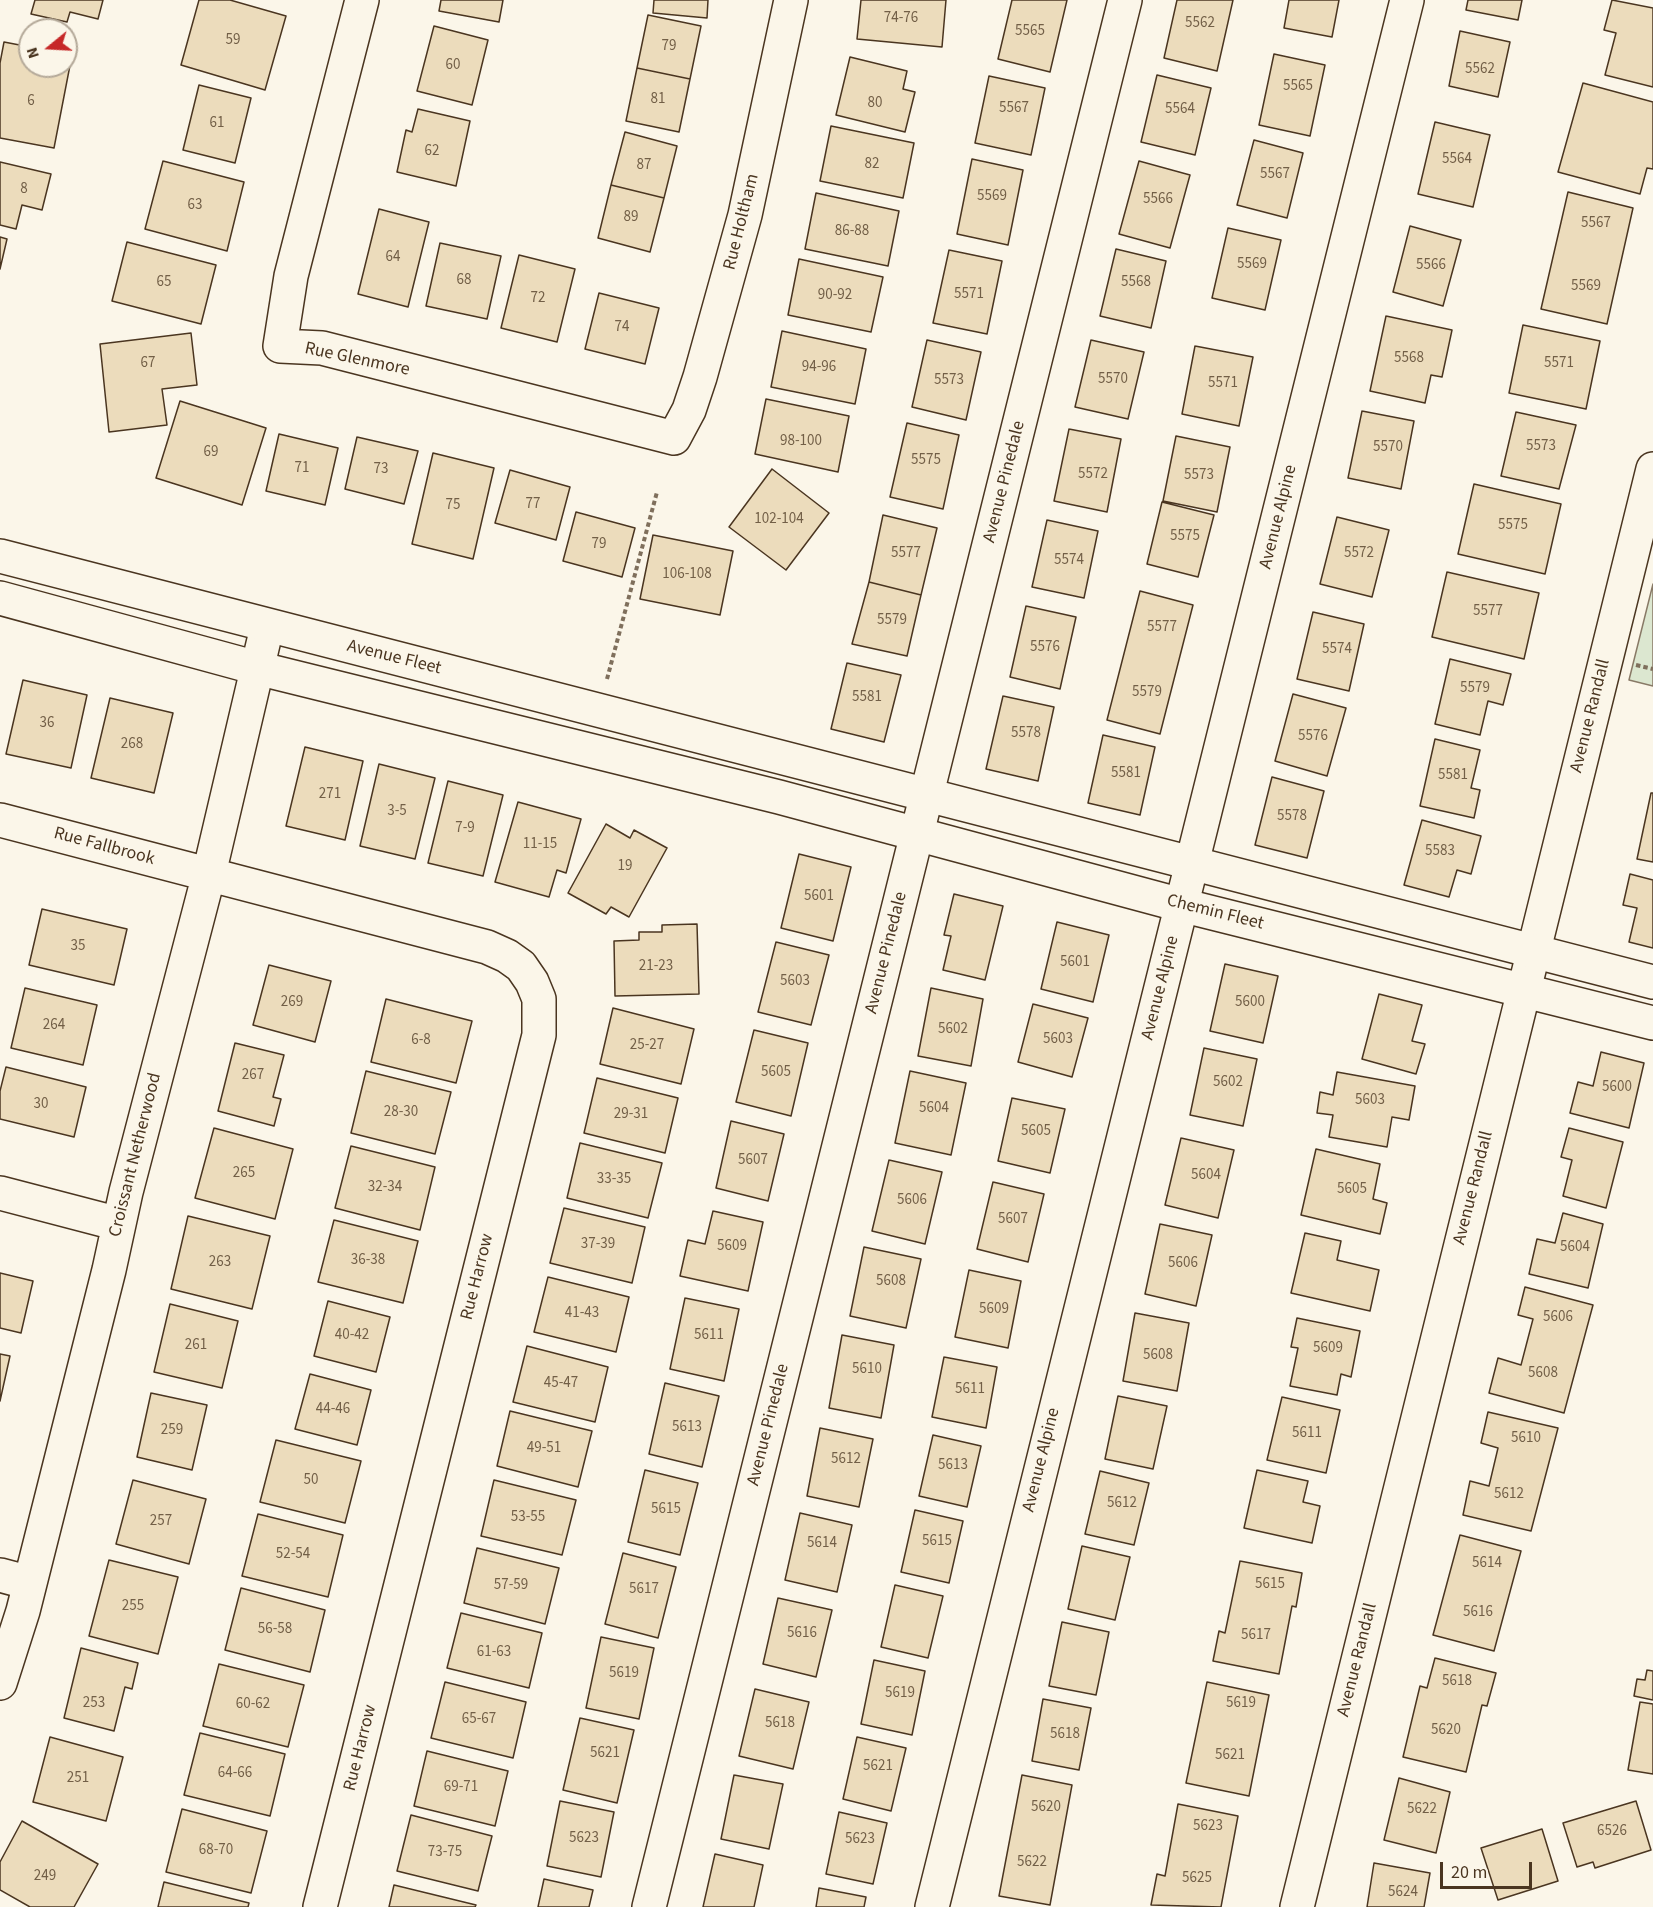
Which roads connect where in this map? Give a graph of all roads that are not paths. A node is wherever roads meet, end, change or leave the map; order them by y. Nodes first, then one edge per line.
1 (362, 0) edge
2 (791, 0) edge
3 (1125, 0) edge
4 (1407, 0) edge
5 (674, 438) joint
6 (1653, 469) edge
7 (0, 556) edge
8 (0, 598) edge
9 (267, 627) junction
10 (257, 668) junction
11 (927, 795) junction
12 (0, 820) edge
13 (917, 832) junction
14 (1192, 865) junction
15 (209, 874) junction
16 (1182, 905) junction
17 (1533, 950) junction
18 (1653, 982) edge
19 (1524, 989) junction
20 (1653, 1023) edge
21 (0, 1193) edge
22 (118, 1224) junction
23 (15, 1579) edge
24 (0, 1683) edge
25 (320, 1907) edge
26 (649, 1907) edge
27 (932, 1907) edge
28 (1298, 1907) edge

1 - 5 street, Rue Glenmore
2 - 5 street, Rue Holtham
3 - 11 street, Avenue Pinedale
4 - 14 street, Avenue Alpine
6 - 17 street, Avenue Randall
7 - 9 street, Avenue Fleet
8 - 10 street
9 - 10 street, Croissant Netherwood
9 - 11 street, Avenue Fleet
10 - 13 street, Chemin Fleet
10 - 15 street, Croissant Netherwood
11 - 13 street, Avenue Pinedale
11 - 14 street
12 - 15 street, Rue Fallbrook
13 - 16 street, Chemin Fleet
13 - 26 street, Avenue Pinedale
14 - 16 street, Avenue Alpine
14 - 17 street
15 - 22 street, Croissant Netherwood
15 - 25 street, Rue Harrow
16 - 19 street, Chemin Fleet
16 - 27 street, Avenue Alpine
17 - 18 street
17 - 19 street, Avenue Randall
19 - 20 street, Chemin Fleet
19 - 28 street, Avenue Randall
21 - 22 street
22 - 23 street, Croissant Netherwood
23 - 24 street, Croissant Netherwood

